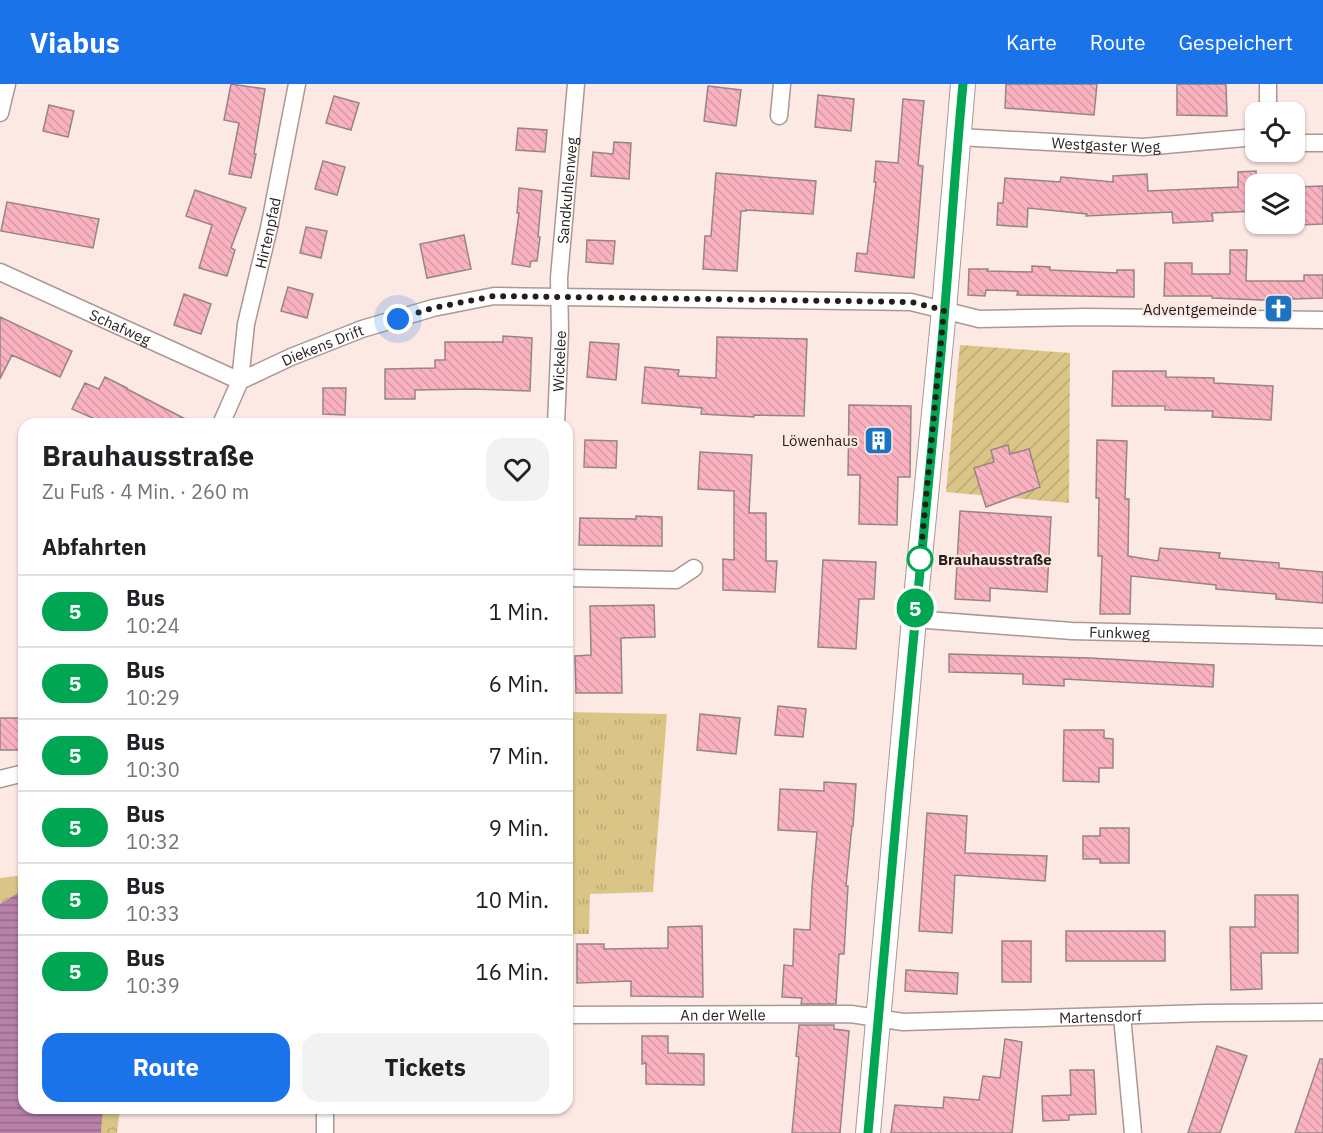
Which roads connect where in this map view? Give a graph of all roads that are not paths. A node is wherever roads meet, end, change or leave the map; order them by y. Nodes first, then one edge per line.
1 (7, 84) edge
2 (297, 84) edge
3 (576, 84) edge
4 (782, 84) edge
5 (963, 84) edge
6 (1268, 84) edge
7 (1268, 102) edge
8 (0, 113) edge
9 (779, 116) dead end
10 (958, 137) junction
11 (1245, 138) edge
12 (1305, 143) edge
13 (1323, 143) edge
14 (0, 272) edge
15 (559, 297) junction
16 (944, 310) junction
17 (1323, 320) edge
18 (240, 381) junction
19 (224, 418) edge
20 (556, 418) edge
21 (694, 568) dead end
22 (573, 578) edge
23 (914, 619) junction
24 (1323, 637) edge
25 (18, 774) edge
26 (0, 779) edge
27 (1323, 1012) edge
28 (573, 1015) edge
29 (1122, 1016) junction
30 (878, 1018) junction
31 (325, 1114) edge
32 (324, 1133) edge
33 (868, 1133) edge
34 (1133, 1133) edge

1 - 8 street
2 - 18 street, Hirtenpfad
3 - 15 street, Sandkuhlenweg
4 - 9 street
5 - 10 main road
6 - 7 street
10 - 11 street, Westgaster Weg
10 - 16 main road
12 - 13 street
14 - 18 street, Schafweg
15 - 16 street, Diekens Drift
15 - 18 street, Diekens Drift
15 - 20 street, Wickelee
16 - 17 street
16 - 23 main road
18 - 19 street, Hirtenpfad
21 - 22 street
23 - 24 street, Funkweg
23 - 30 main road
25 - 26 street
27 - 29 street, Martensdorf
28 - 30 street, An der Welle
29 - 30 street, Martensdorf
29 - 34 street
30 - 33 main road
31 - 32 street

